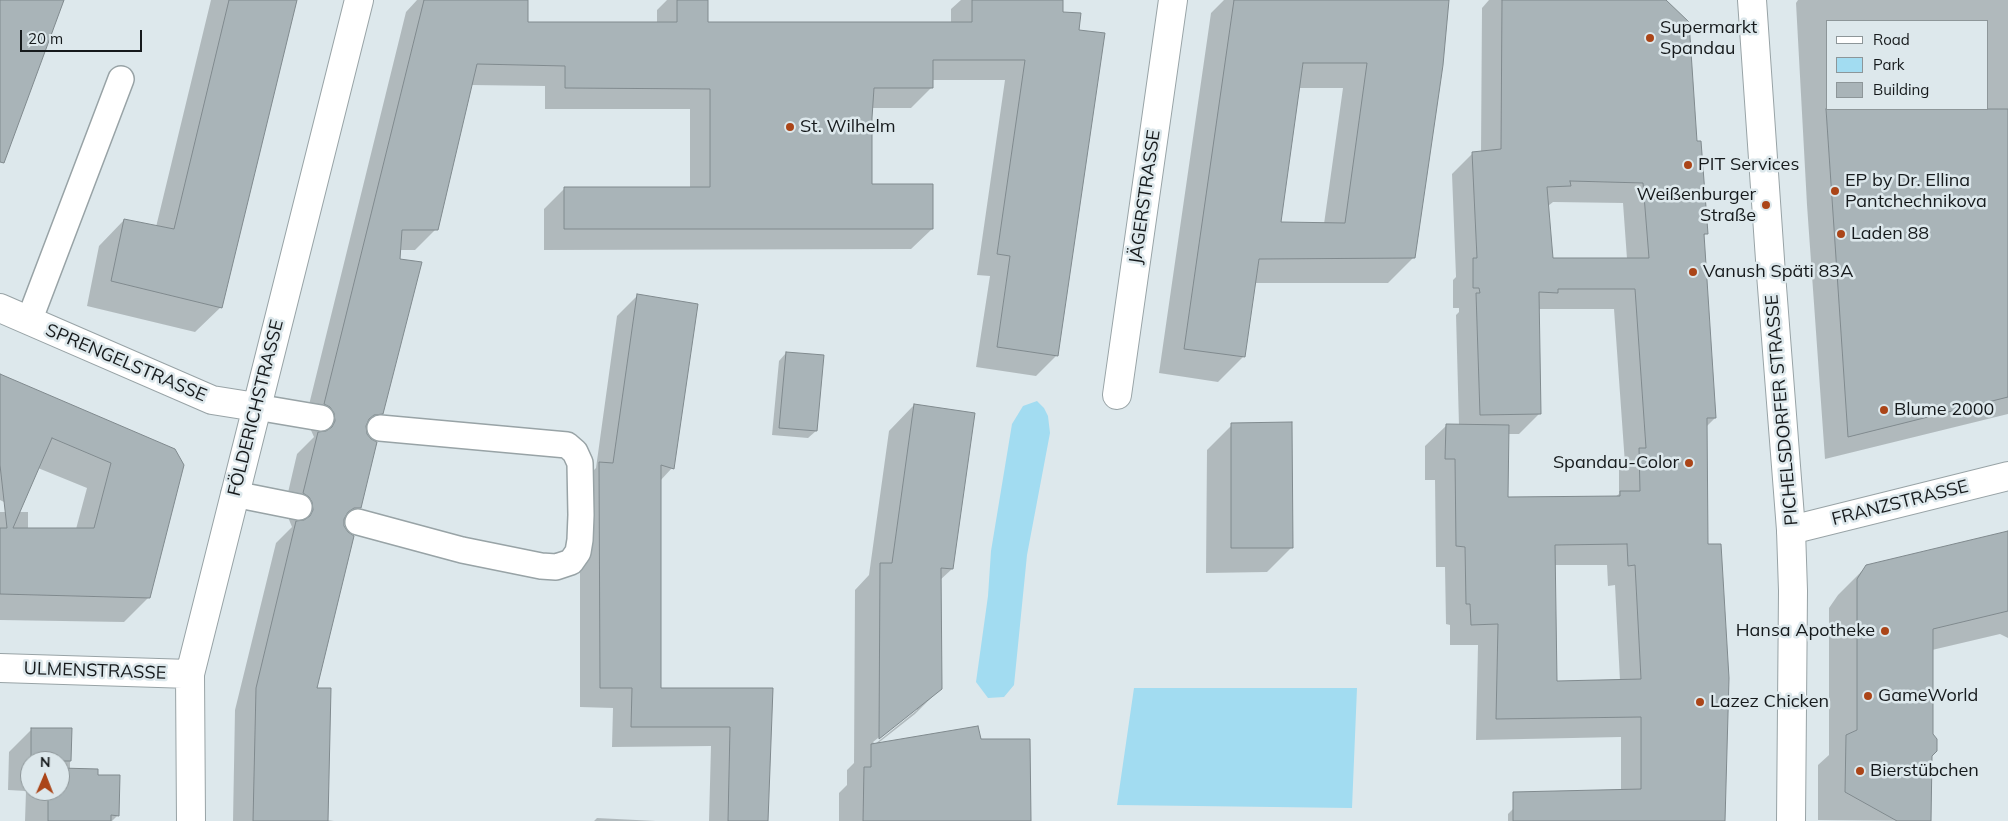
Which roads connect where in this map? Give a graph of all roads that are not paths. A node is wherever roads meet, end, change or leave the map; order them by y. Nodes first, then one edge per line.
1 (359, 0) edge
2 (1172, 0) edge
3 (1752, 0) edge
4 (121, 79) dead end
5 (0, 308) edge
6 (29, 321) junction
7 (1117, 395) dead end
8 (256, 407) junction
9 (321, 418) dead end
10 (380, 428) dead end
11 (2008, 476) edge
12 (234, 494) junction
13 (299, 507) dead end
14 (358, 522) dead end
15 (1791, 530) junction
16 (0, 668) edge
17 (190, 674) junction
18 (191, 821) edge
19 (1791, 821) edge

1 - 8 street, FÖLDERICHSTRASSE
2 - 7 street, JÄGERSTRASSE
3 - 15 street, PICHELSDORFER STRASSE
4 - 6 lane
5 - 6 street, SPRENGELSTRASSE
6 - 8 street, SPRENGELSTRASSE
8 - 9 lane
8 - 12 street, FÖLDERICHSTRASSE
10 - 14 lane
11 - 15 street, FRANZSTRASSE
12 - 13 lane
12 - 17 street, FÖLDERICHSTRASSE
15 - 19 street, PICHELSDORFER STRASSE
16 - 17 street, ULMENSTRASSE
17 - 18 street, FÖLDERICHSTRASSE

